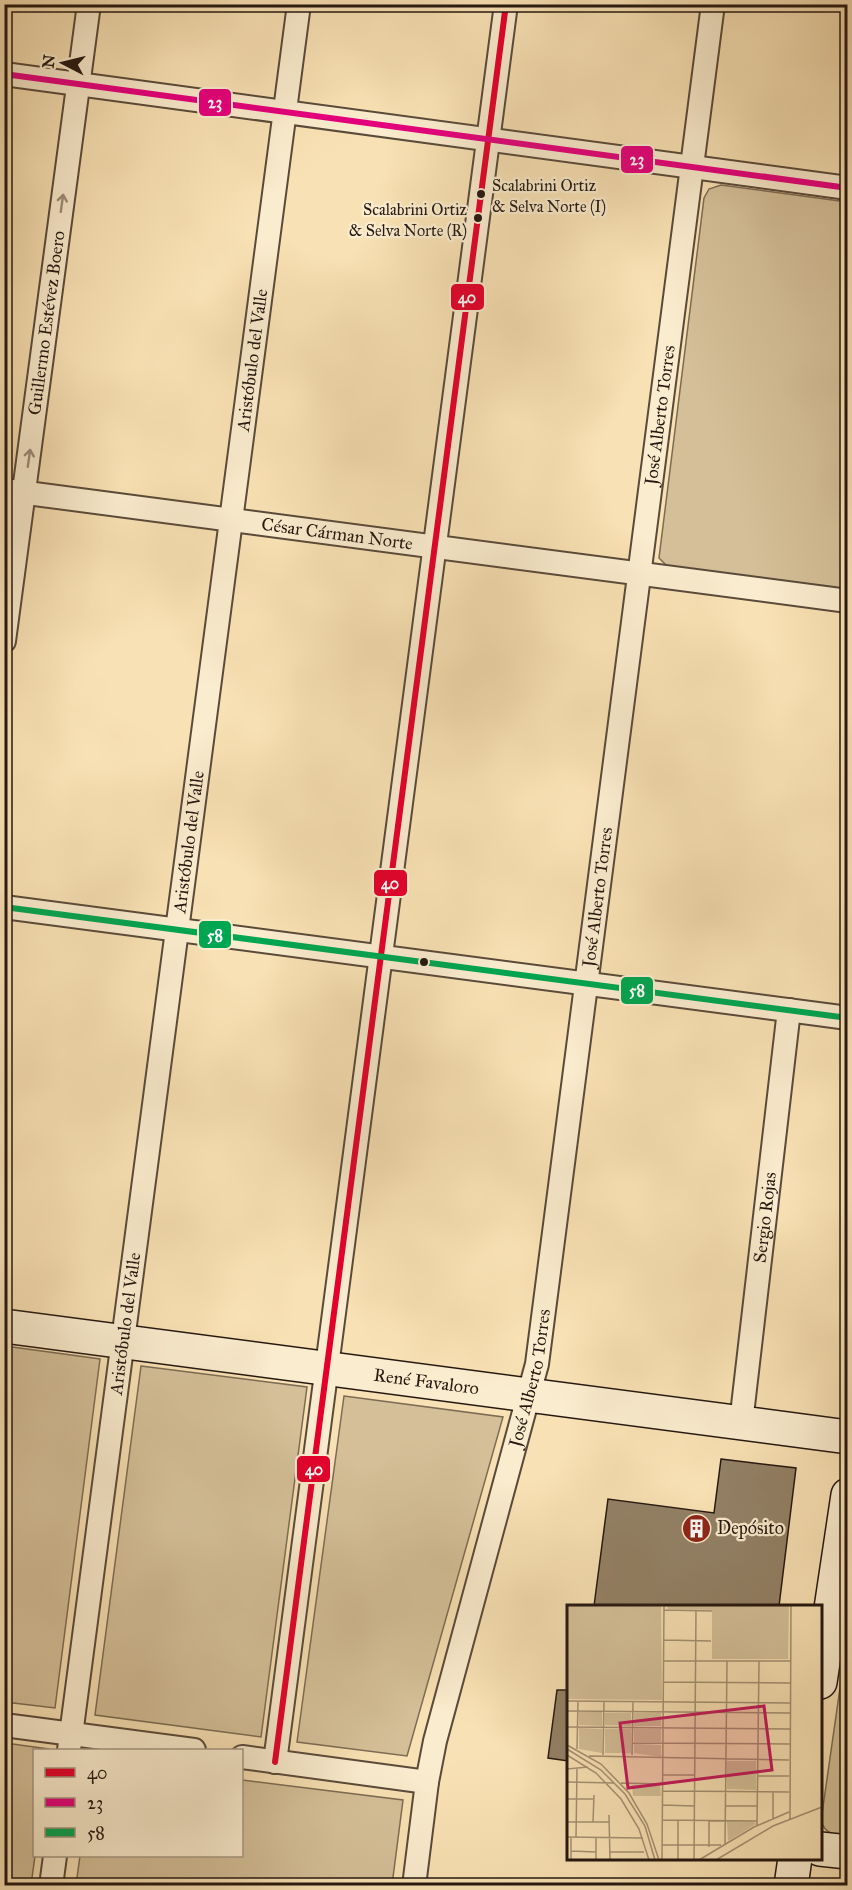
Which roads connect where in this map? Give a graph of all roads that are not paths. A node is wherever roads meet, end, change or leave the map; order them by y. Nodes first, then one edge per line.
1 (88, 4) edge
2 (299, 4) edge
3 (506, 4) edge
4 (713, 4) edge
5 (4, 74) edge
6 (78, 84) junction
7 (285, 112) junction
8 (488, 139) junction
9 (692, 167) junction
10 (848, 188) edge
11 (14, 491) edge
12 (231, 520) junction
13 (435, 547) junction
14 (640, 574) junction
15 (848, 601) edge
16 (4, 641) edge
17 (4, 907) edge
18 (177, 931) junction
19 (381, 958) junction
20 (587, 985) junction
21 (789, 1010) junction
22 (848, 1018) edge
23 (4, 1326) edge
24 (123, 1342) junction
25 (327, 1369) junction
26 (530, 1396) junction
27 (741, 1423) junction
28 (848, 1437) edge
29 (848, 1495) edge
30 (822, 1669) edge
31 (4, 1725) edge
32 (70, 1742) edge
33 (178, 1749) edge
34 (243, 1757) edge
35 (275, 1762) junction
36 (427, 1782) junction
37 (822, 1849) edge
38 (848, 1852) edge
39 (55, 1857) edge
40 (795, 1860) edge
41 (51, 1886) edge
42 (414, 1886) edge
43 (792, 1886) edge

1 - 6 street, Guillermo Estévez Boero
2 - 7 street, Aristóbulo del Valle
3 - 8 street
4 - 9 street, José Alberto Torres
5 - 6 street
6 - 7 street
11 -> 6 street, Guillermo Estévez Boero
7 - 8 street
7 - 12 street, Aristóbulo del Valle
8 - 9 street
8 - 13 street
9 - 10 street
9 - 14 street, José Alberto Torres
11 - 12 street, César Cárman Norte
11 - 16 street, Guillermo Estévez Boero
12 - 13 street, César Cárman Norte
12 - 18 street, Aristóbulo del Valle
13 - 14 street, César Cárman Norte
13 - 19 street
14 - 15 street, César Cárman Norte
14 - 20 street, José Alberto Torres
17 - 18 street
18 - 19 street
18 - 24 street, Aristóbulo del Valle
19 - 20 street
19 - 25 street
20 - 21 street
20 - 26 street, José Alberto Torres
21 - 22 street
21 - 27 street, Sergio Rojas
23 - 24 street, René Favaloro
24 - 25 street, René Favaloro
24 - 32 street, Aristóbulo del Valle
25 - 26 street, René Favaloro
25 - 35 street
26 - 27 street, René Favaloro
26 - 36 street, José Alberto Torres
27 - 28 street, René Favaloro
29 - 30 street
31 - 32 street
32 - 33 street
34 - 35 street
35 - 36 street
36 - 42 street, José Alberto Torres
37 - 38 street
39 - 41 street
40 - 43 street

